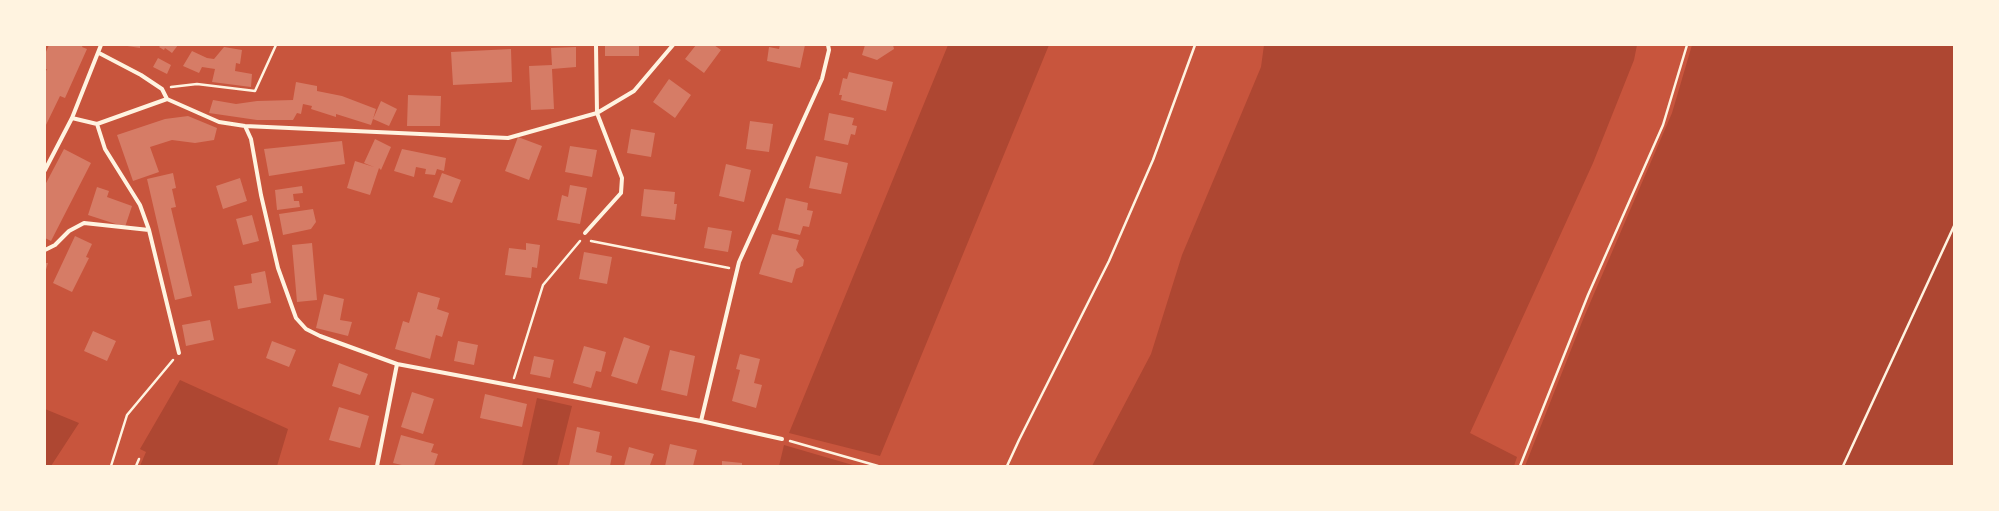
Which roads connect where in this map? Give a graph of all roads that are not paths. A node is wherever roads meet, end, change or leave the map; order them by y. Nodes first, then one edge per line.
1 (101, 45) edge
2 (596, 45) edge
3 (673, 45) edge
4 (828, 45) edge
5 (99, 54) junction
6 (167, 99) junction
7 (597, 113) junction
8 (72, 118) junction
9 (97, 124) junction
10 (245, 126) junction
11 (45, 170) edge
12 (149, 230) junction
13 (585, 233) dead end
14 (45, 250) edge
15 (179, 353) road end
16 (397, 364) junction
17 (701, 421) junction
18 (782, 439) road end
19 (376, 466) edge

1 - 5 street
2 - 7 street
3 - 7 street
4 - 17 street
5 - 6 street
5 - 8 street
6 - 9 street
6 - 10 street
7 - 10 street
7 - 13 street
8 - 9 street
8 - 11 street
9 - 12 street
10 - 16 street
12 - 14 street
12 - 15 street
16 - 17 street
16 - 19 street
17 - 18 street

